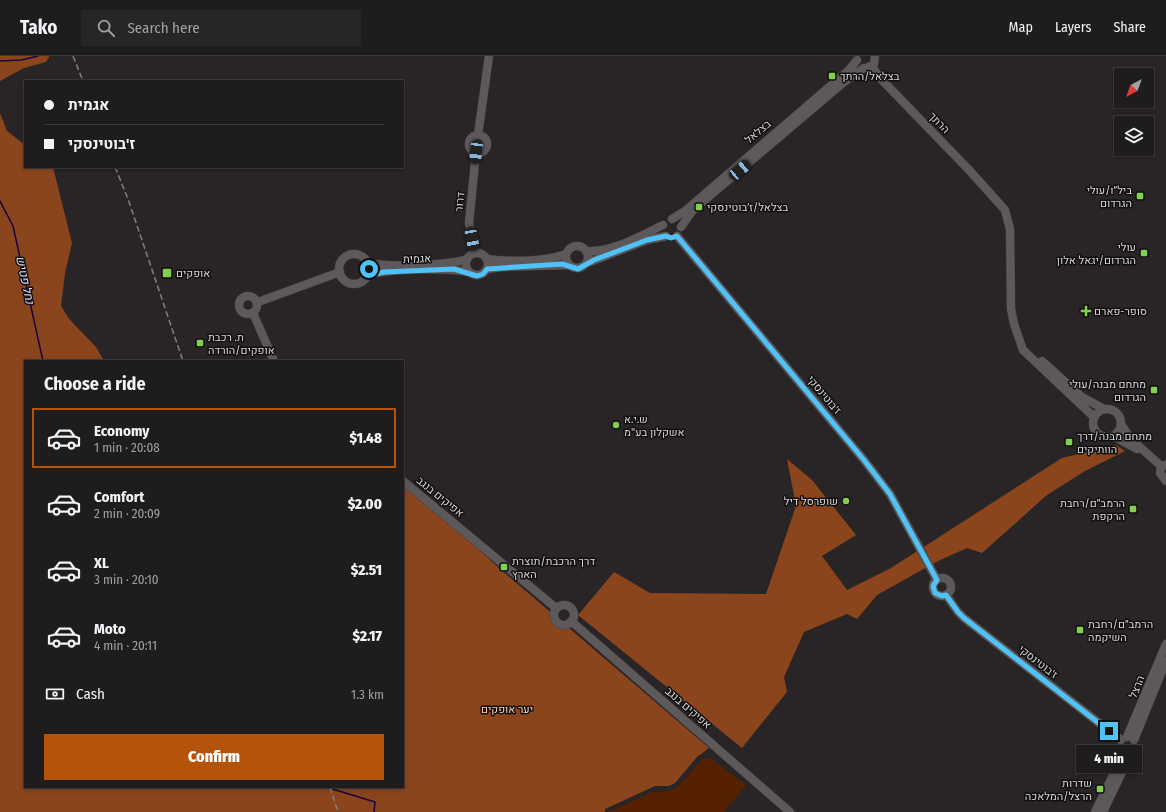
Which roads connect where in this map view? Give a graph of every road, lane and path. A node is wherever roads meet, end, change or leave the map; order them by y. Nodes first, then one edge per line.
1 (488, 56) edge
2 (875, 56) edge
3 (857, 58) edge
4 (868, 67) junction
5 (478, 135) junction
6 (476, 152) junction
7 (672, 219) junction
8 (663, 225) junction
9 (681, 227) junction
10 (666, 236) junction
11 (677, 236) junction
12 (586, 251) junction
13 (475, 253) junction
14 (566, 254) junction
15 (467, 259) junction
16 (487, 259) junction
17 (368, 263) junction
18 (587, 263) junction
19 (568, 265) junction
20 (487, 269) junction
21 (340, 272) junction
22 (468, 272) junction
23 (367, 276) junction
24 (258, 302) junction
25 (253, 313) junction
26 (1018, 336) junction
27 (274, 360) edge
28 (1104, 409) junction
29 (1094, 417) junction
30 (1121, 424) junction
31 (1113, 436) junction
32 (1152, 459) junction
33 (1164, 466) edge
34 (1166, 481) edge
35 (404, 482) edge
36 (937, 580) junction
37 (946, 595) junction
38 (556, 608) junction
39 (571, 621) junction
40 (1166, 644) edge
41 (1166, 661) edge
42 (1128, 739) junction
43 (1122, 750) junction
44 (1131, 753) junction
45 (790, 812) edge
46 (1095, 812) edge
47 (1103, 812) edge

1 - 5 street
2 - 4 street
3 - 4 street, הרתך
3 - 7 street, בצלאל
4 - 9 street, בצלאל
4 - 26 street, הרתך
5 - 6 street
5 - 6 street
6 - 13 street, דרור
7 - 8 street
7 - 9 street
8 - 10 street
8 - 12 street
9 - 11 street
10 - 11 street
10 - 18 street
11 - 36 street, ז'בוטינסקי
12 - 14 street
12 - 18 street
13 - 15 street
13 - 16 street
14 - 16 street
14 - 19 street
15 - 17 street, אגמית
15 - 22 street
16 - 20 street
17 - 21 street
17 - 23 street
18 - 19 street
19 - 20 street
20 - 22 street
21 - 23 street
21 - 24 street
22 - 23 street, אגמית
24 - 25 street
24 - 25 street
25 - 27 street
26 - 28 street
26 - 29 street
28 - 29 street
28 - 30 street
29 - 31 street
30 - 31 street
30 - 32 street
31 - 32 street
32 - 33 street
33 - 34 street
35 - 38 street, אפיקים בנגב
36 - 37 street
36 - 37 street
37 - 42 street, ז'בוטינסקי
38 - 39 street
38 - 39 street
39 - 45 street, אפיקים בנגב
40 - 42 street, הרצל
41 - 42 street, הרצל
42 - 43 street
42 - 44 street
43 - 44 street
43 - 46 street
44 - 47 street

